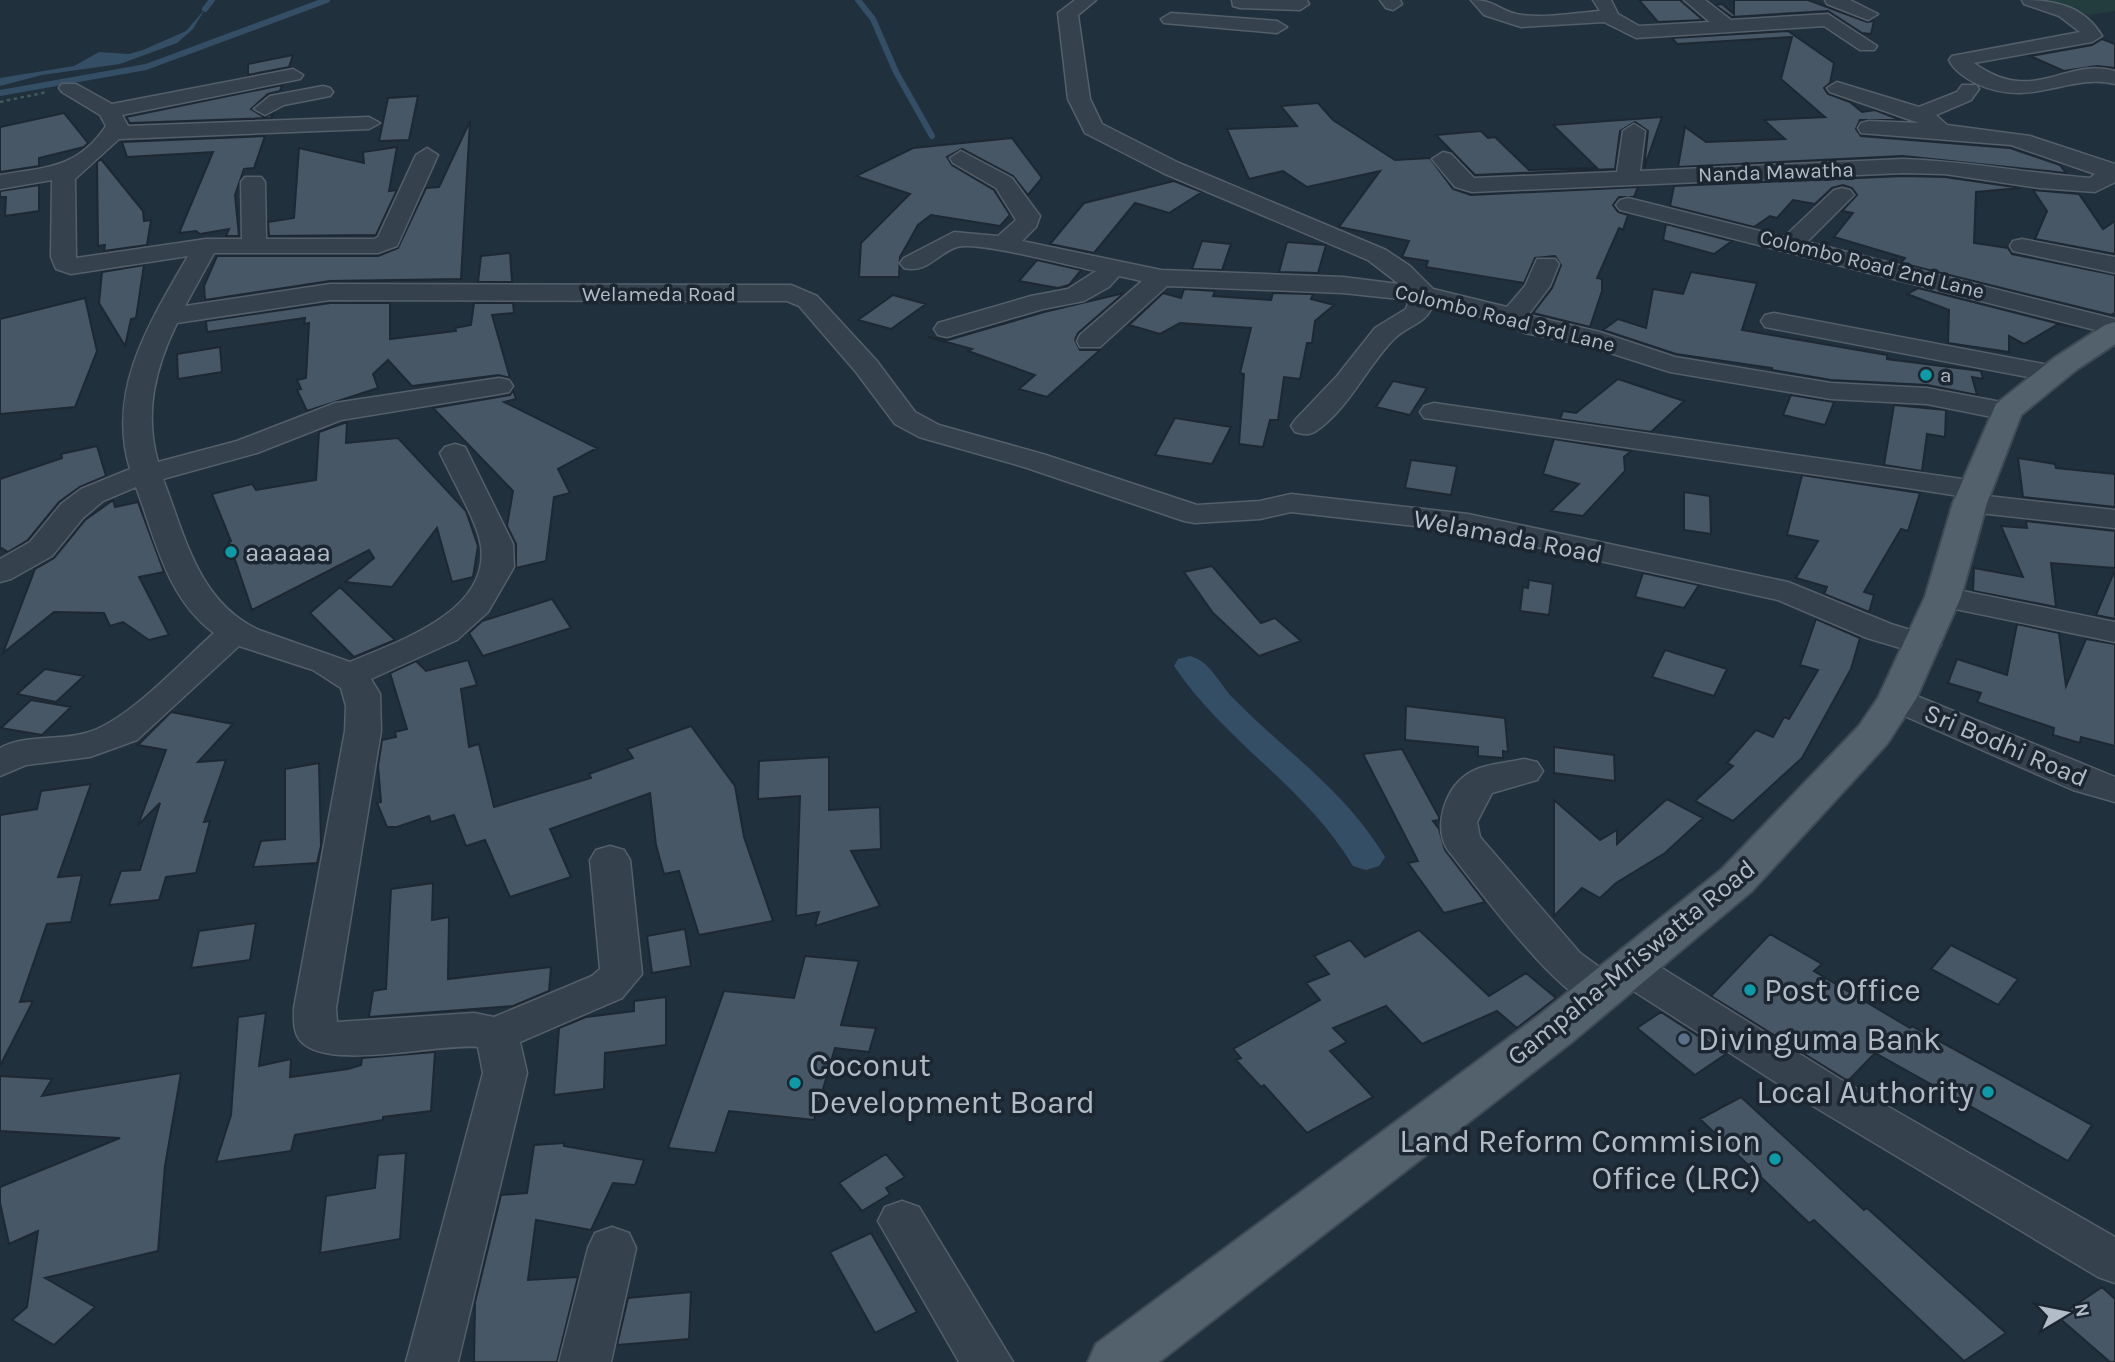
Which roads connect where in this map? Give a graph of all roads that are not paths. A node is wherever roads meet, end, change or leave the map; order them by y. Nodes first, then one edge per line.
1 (1087, 0) edge
2 (1222, 0) edge
3 (1480, 0) edge
4 (1693, 0) edge
5 (1821, 0) edge
6 (1834, 0) edge
7 (2031, 0) edge
8 (1300, 4) dead end
9 (1276, 5) junction
10 (1605, 8) edge
11 (1868, 14) dead end
12 (1171, 19) dead end
13 (1828, 20) junction
14 (1718, 27) junction
15 (1867, 46) dead end
16 (2081, 58) dead end
17 (293, 75) dead end
18 (2108, 76) edge
19 (69, 88) road end
20 (1837, 88) dead end
21 (1969, 89) dead end
22 (323, 92) dead end
23 (1920, 114) junction
24 (112, 122) junction
25 (369, 123) dead end
26 (245, 128) junction
27 (1869, 128) dead end
28 (1634, 131) dead end
29 (1945, 132) junction
30 (427, 155) dead end
31 (961, 158) dead end
32 (1443, 159) dead end
33 (0, 160) edge
34 (1910, 166) junction
35 (69, 170) junction
36 (2115, 171) edge
37 (1628, 178) junction
38 (9, 181) edge
39 (253, 182) dead end
40 (1842, 195) dead end
41 (1628, 205) dead end
42 (1004, 244) junction
43 (254, 245) junction
44 (1790, 245) junction
45 (206, 246) junction
46 (2022, 246) dead end
47 (913, 263) dead end
48 (1546, 264) dead end
49 (2115, 265) edge
50 (1113, 268) junction
51 (1161, 278) junction
52 (1424, 294) junction
53 (165, 317) junction
54 (1511, 319) junction
55 (1774, 321) dead end
56 (947, 329) dead end
57 (2115, 329) edge
58 (1090, 341) dead end
59 (2054, 374) junction
60 (499, 386) dead end
61 (2007, 411) junction
62 (1434, 412) dead end
63 (1305, 426) dead end
64 (455, 453) dead end
65 (147, 474) junction
66 (1086, 477) joint
67 (1973, 496) junction
68 (2115, 519) edge
69 (0, 572) edge
70 (1943, 597) junction
71 (235, 632) junction
72 (2115, 632) edge
73 (1924, 645) junction
74 (350, 676) junction
75 (1897, 699) junction
76 (0, 764) edge
77 (1524, 771) dead end
78 (2115, 790) edge
79 (610, 860) dead end
80 (1615, 979) junction
81 (497, 1034) junction
82 (902, 1221) dead end
83 (612, 1248) dead end
84 (2115, 1262) edge
85 (432, 1362) edge
86 (585, 1362) edge
87 (987, 1362) edge
88 (1116, 1362) edge

1 - 52 street
2 - 9 street
3 - 10 street
4 - 14 street
5 - 13 street
6 - 11 street
7 - 18 street
8 - 9 street
9 - 12 street
10 - 14 street
13 - 14 street
13 - 15 street
16 - 18 street
17 - 24 street
19 - 24 street
20 - 23 street
21 - 23 street
22 - 26 street
23 - 29 street
24 - 26 street
24 - 35 street
25 - 26 street
27 - 29 street
28 - 37 street
29 - 34 street
29 - 36 street
30 - 43 street
31 - 42 street
32 - 37 street, Nanda Mawatha
33 - 38 street
34 - 36 street, Nanda Mawatha
34 - 37 street, Nanda Mawatha
35 - 38 street
35 - 45 street
39 - 43 street
40 - 44 street
41 - 44 street, Colombo Road 2nd Lane
42 - 47 street, Colombo Road 3rd Lane
42 - 50 street, Colombo Road 3rd Lane
43 - 45 street
44 - 57 street, Colombo Road 2nd Lane
45 - 53 street
46 - 49 street
48 - 54 street
50 - 51 street, Colombo Road 3rd Lane
50 - 56 street
51 - 52 street, Colombo Road 3rd Lane
51 - 58 street
52 - 54 street, Colombo Road 3rd Lane
52 - 63 street
53 - 65 street
53 - 66 street, Welameda Road
54 - 61 street, Colombo Road 3rd Lane
55 - 59 street
57 - 59 main road
59 - 61 main road
60 - 65 street
61 - 67 main road, Gampaha-Mriswatta Road
62 - 67 street
64 - 74 street
65 - 69 street
65 - 71 street
66 - 73 street, Welamada Road
67 - 68 street
67 - 70 main road, Gampaha-Mriswatta Road
70 - 72 street
70 - 73 main road, Gampaha-Mriswatta Road
71 - 74 street
71 - 76 street
73 - 75 main road, Gampaha-Mriswatta Road
74 - 81 street
75 - 78 street, Sri Bodhi Road
75 - 80 main road, Gampaha-Mriswatta Road
77 - 80 street
79 - 81 street
80 - 84 street
80 - 88 main road, Gampaha-Mriswatta Road
81 - 85 street
82 - 87 street
83 - 86 street

